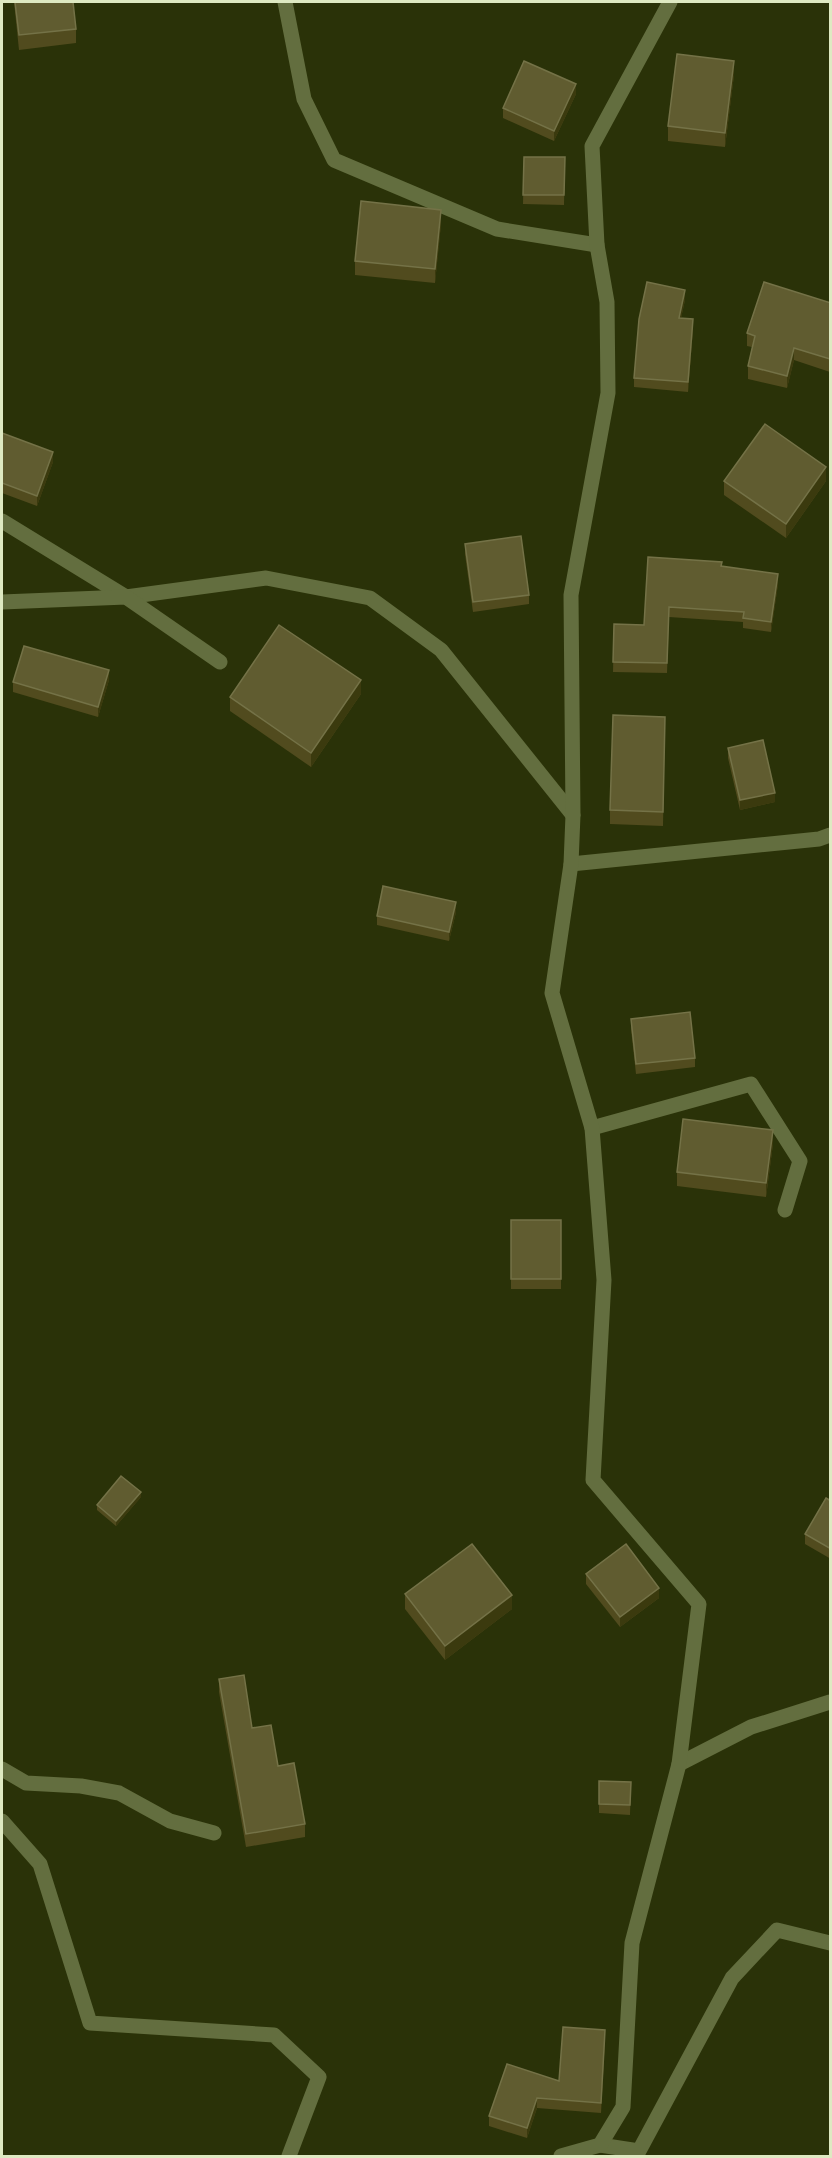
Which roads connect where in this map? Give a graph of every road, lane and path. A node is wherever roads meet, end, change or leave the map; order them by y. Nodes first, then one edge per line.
1 (285, 2) edge
2 (670, 2) edge
3 (597, 245) junction
4 (2, 521) edge
5 (126, 597) junction
6 (2, 602) edge
7 (220, 662) dead end
8 (573, 815) junction
9 (831, 835) edge
10 (571, 864) junction
11 (592, 1128) junction
12 (785, 1210) dead end
13 (831, 1702) edge
14 (679, 1764) junction
15 (2, 1769) edge
16 (2, 1821) edge
17 (214, 1833) dead end
18 (831, 1943) edge
19 (600, 2145) junction
20 (289, 2157) edge
21 (561, 2157) edge

1 - 3 street
2 - 3 street
3 - 8 street
4 - 5 street
5 - 6 street
5 - 7 street
5 - 8 street
8 - 10 street
9 - 10 street
10 - 11 street
11 - 12 street
11 - 14 street
13 - 14 street
14 - 19 street
15 - 17 street
16 - 20 street
18 - 19 street
19 - 21 street

